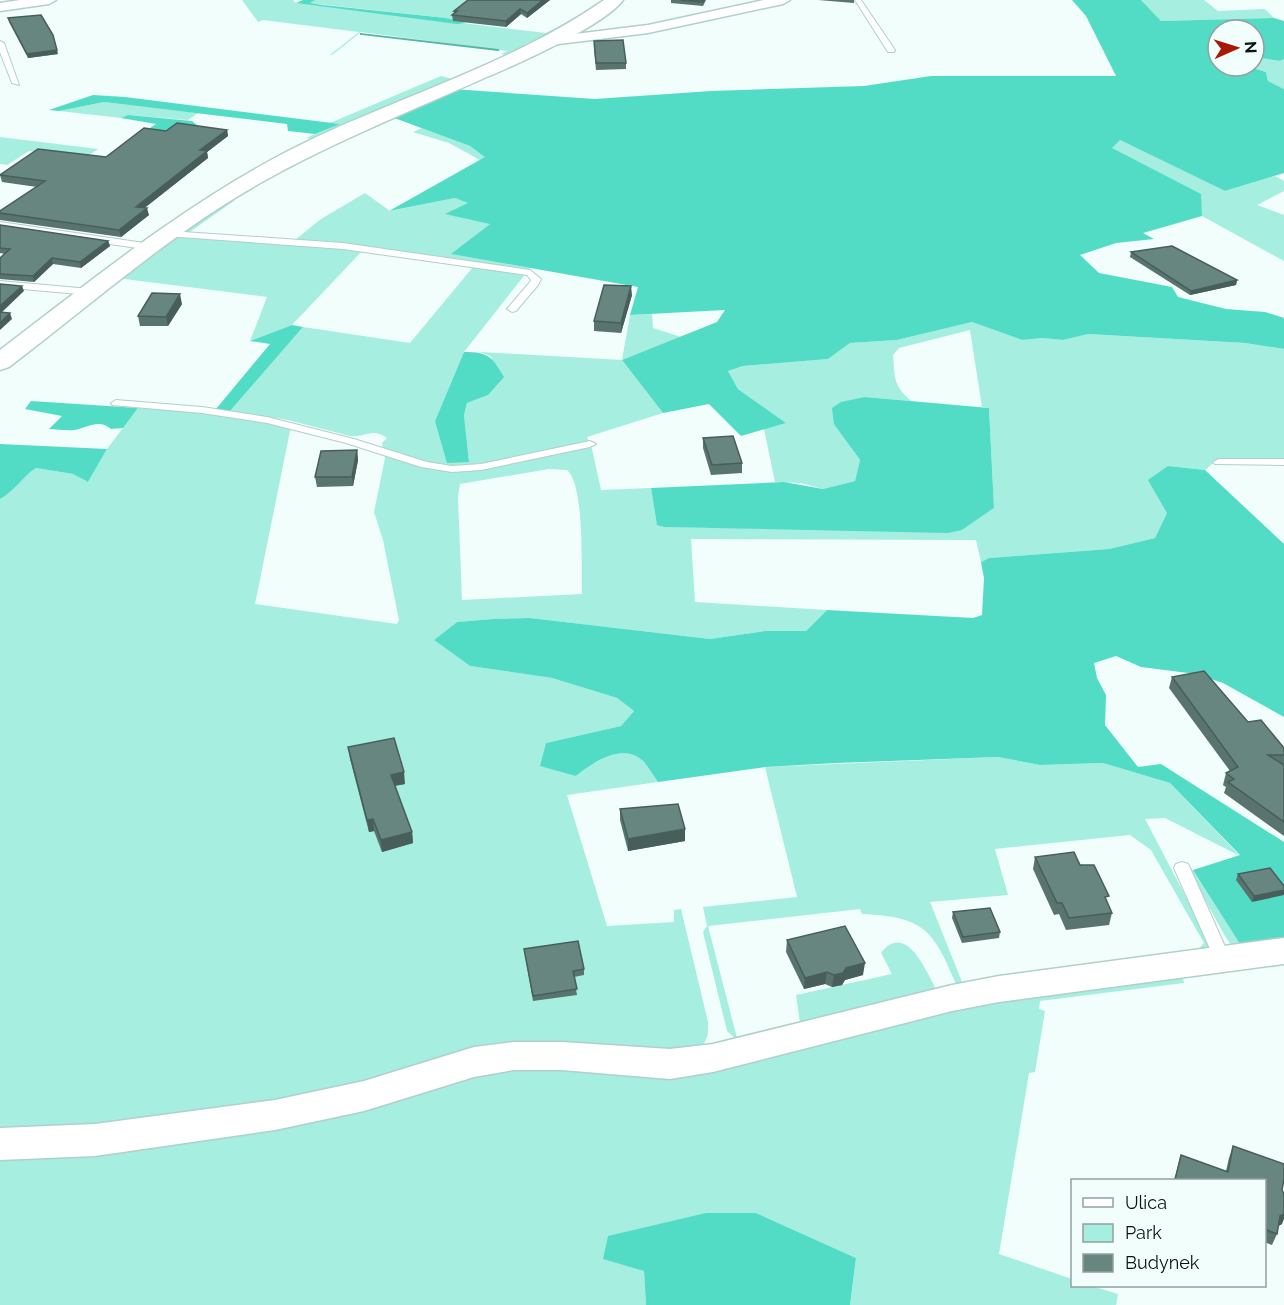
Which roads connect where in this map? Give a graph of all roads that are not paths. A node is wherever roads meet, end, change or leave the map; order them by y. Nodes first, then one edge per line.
1 (49, 0) edge
2 (615, 0) edge
3 (783, 0) edge
4 (858, 0) edge
5 (0, 7) edge
6 (551, 41) junction
7 (0, 43) edge
8 (891, 50) dead end
9 (16, 83) dead end
10 (0, 225) edge
11 (169, 234) junction
12 (151, 247) junction
13 (0, 284) edge
14 (90, 292) junction
15 (512, 309) dead end
16 (0, 362) edge
17 (116, 403) dead end
18 (590, 444) dead end
19 (1219, 462) dead end
20 (1284, 462) edge
21 (1182, 868) dead end
22 (1284, 951) edge
23 (1223, 960) junction
24 (0, 1144) edge

1 - 5 street
2 - 6 street
3 - 6 street
4 - 8 lane
6 - 11 street
7 - 9 lane
10 - 12 lane
11 - 12 street
11 - 15 lane
12 - 14 street
13 - 14 lane
14 - 16 street
17 - 18 lane
19 - 20 lane
21 - 23 lane
22 - 23 street
23 - 24 street

